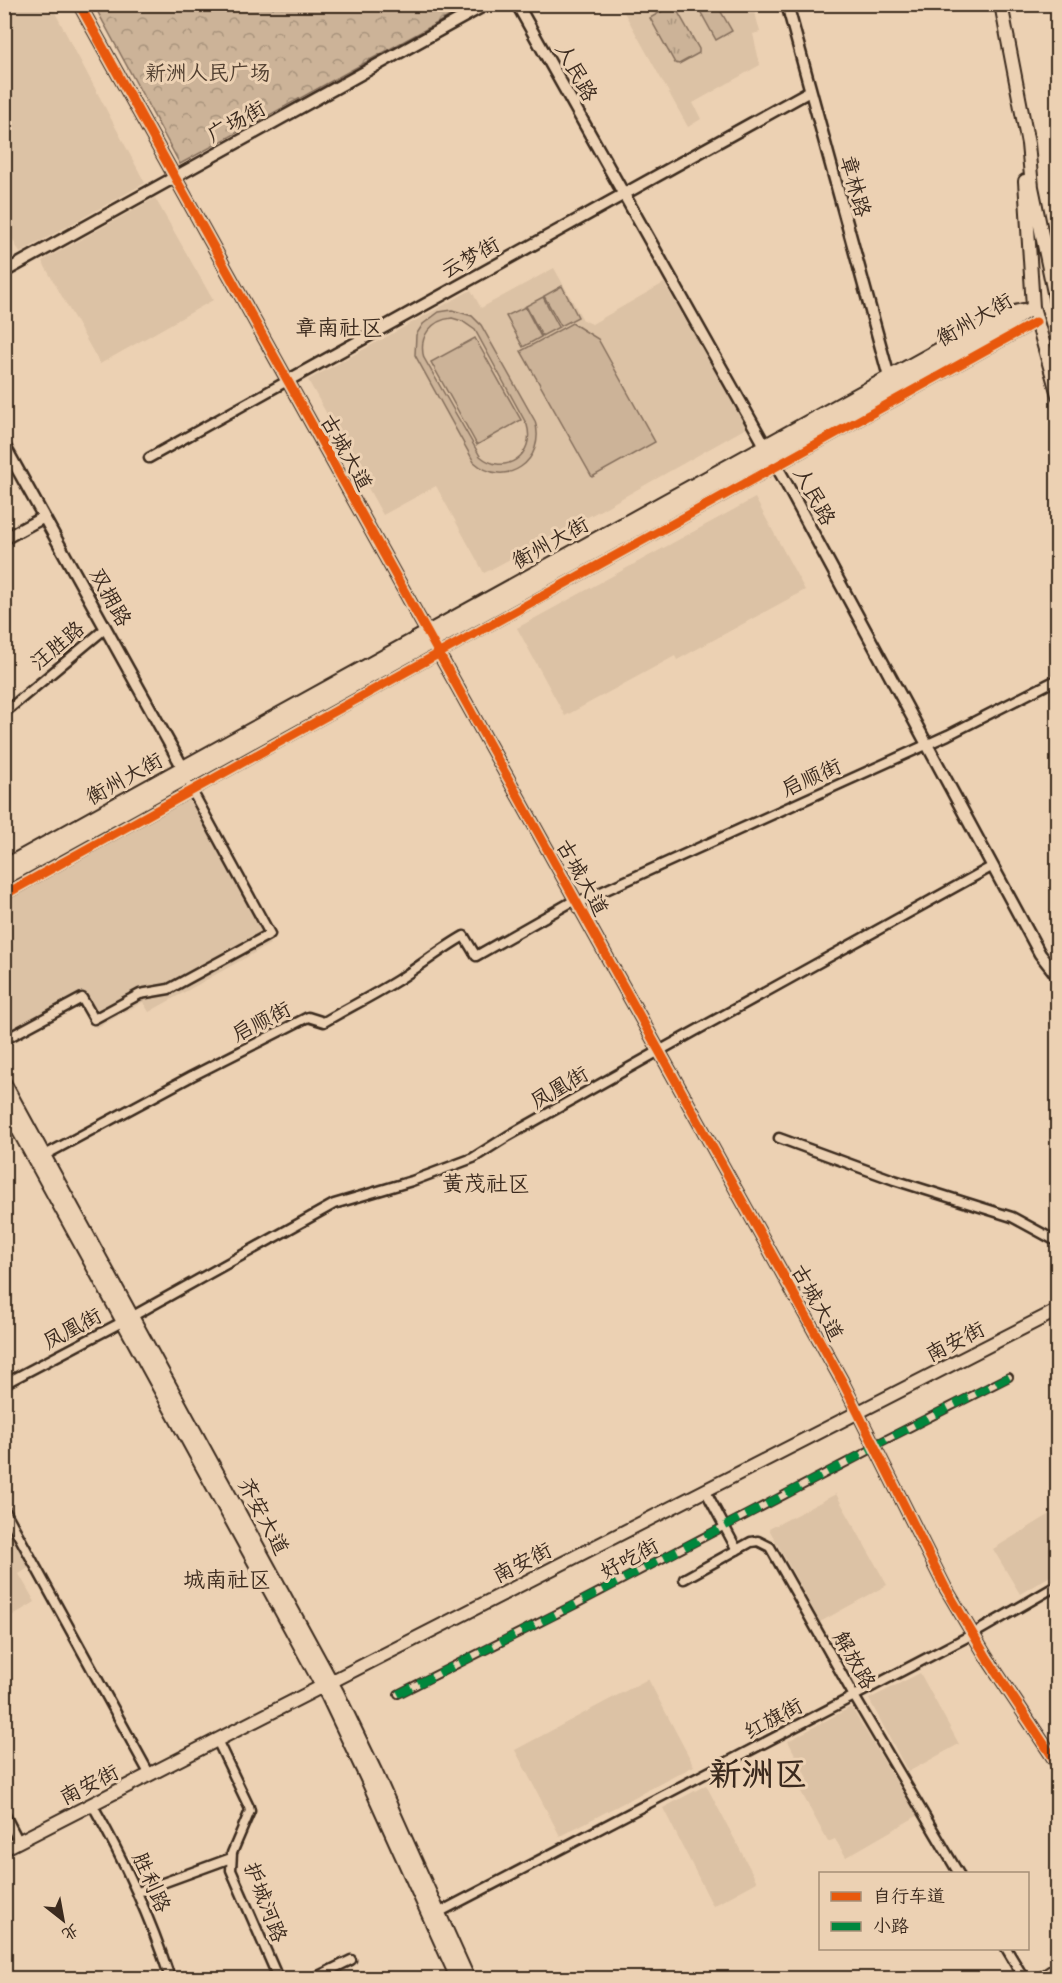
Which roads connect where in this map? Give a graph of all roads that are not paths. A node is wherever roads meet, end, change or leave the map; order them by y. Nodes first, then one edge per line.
1 (78, 4) edge
2 (487, 4) edge
3 (517, 4) edge
4 (787, 4) edge
5 (1001, 4) edge
6 (810, 91) junction
7 (1029, 160) junction
8 (175, 178) junction
9 (623, 194) junction
10 (4, 272) edge
11 (1033, 308) junction
12 (1058, 312) edge
13 (1036, 322) junction
14 (889, 377) junction
15 (287, 381) junction
16 (1058, 395) edge
17 (4, 445) edge
18 (767, 450) junction
19 (148, 458) dead end
20 (777, 467) junction
21 (44, 517) junction
22 (4, 539) edge
23 (106, 628) junction
24 (430, 637) junction
25 (439, 654) junction
26 (1058, 679) edge
27 (4, 713) edge
28 (927, 744) junction
29 (184, 773) junction
30 (192, 791) junction
31 (4, 866) edge
32 (993, 866) junction
33 (4, 879) edge
34 (4, 895) edge
35 (576, 901) junction
36 (1058, 977) edge
37 (4, 1040) edge
38 (658, 1050) junction
39 (4, 1082) edge
40 (4, 1104) edge
41 (779, 1138) dead end
42 (45, 1155) junction
43 (1058, 1242) edge
44 (1058, 1310) edge
45 (129, 1319) junction
46 (1009, 1377) dead end
47 (4, 1384) edge
48 (857, 1413) junction
49 (874, 1447) junction
50 (705, 1490) junction
51 (4, 1509) edge
52 (724, 1526) junction
53 (737, 1550) junction
54 (684, 1579) dead end
55 (1058, 1585) edge
56 (973, 1634) junction
57 (327, 1684) junction
58 (398, 1694) dead end
59 (854, 1696) junction
60 (217, 1740) junction
61 (1058, 1765) edge
62 (150, 1775) junction
63 (92, 1804) junction
64 (4, 1813) edge
65 (19, 1842) junction
66 (4, 1849) edge
67 (231, 1858) junction
68 (958, 1872) edge
69 (138, 1892) junction
70 (438, 1913) junction
71 (1007, 1950) edge
72 (351, 1960) dead end
73 (1058, 1968) edge
74 (170, 1978) edge
75 (278, 1978) edge
76 (314, 1978) edge
77 (457, 1978) edge
78 (468, 1978) edge
79 (1024, 1978) edge
80 (1043, 1978) edge

1 - 8 street, 古城大道
2 - 8 street, 广场街
3 - 9 street, 人民路
4 - 6 street, 章林路
5 - 7 main road
6 - 9 street, 云梦街
6 - 14 street, 章林路
7 - 11 main road
7 - 12 main road
8 - 10 street, 广场街
8 - 15 street, 古城大道
9 - 15 street, 云梦街
9 - 18 street, 人民路
11 - 13 main road
11 - 14 main road, 衡州大街
11 - 18 main road, 衡州大街
13 - 16 main road
13 - 20 street
14 - 18 main road, 衡州大街
15 - 19 street, 云梦街
15 - 24 street, 古城大道
17 - 21 street, 双拥路
18 - 20 street, 人民路
18 - 24 main road, 衡州大街
20 - 25 street
20 - 28 street, 人民路
21 - 22 street
21 - 23 street, 双拥路
23 - 27 street, 汪胜路
23 - 29 street, 双拥路
24 - 25 street, 古城大道
24 - 29 main road, 衡州大街
25 - 30 street
25 - 35 street, 古城大道
26 - 28 street, 启顺街
28 - 32 street, 人民路
28 - 35 street, 启顺街
29 - 30 street, 双拥路
29 - 31 main road, 衡州大街
29 - 33 main road, 衡州大街
30 - 34 street
30 - 37 street, 双拥路
32 - 36 street, 人民路
32 - 38 street, 凤凰街
35 - 38 street, 古城大道
35 - 42 street, 启顺街
38 - 45 street, 凤凰街
38 - 48 street, 古城大道
39 - 42 main road, 齐安大道
40 - 45 main road, 齐安大道
41 - 43 street
42 - 45 main road, 齐安大道
44 - 48 main road, 南安街
45 - 47 street, 凤凰街
45 - 57 main road, 齐安大道
46 - 49 street, 好吃街
48 - 49 street, 古城大道
48 - 50 main road, 南安街
49 - 52 street, 好吃街
49 - 56 street, 古城大道
50 - 52 street
50 - 57 main road, 南安街
51 - 62 street
52 - 53 street
52 - 58 street, 好吃街
53 - 54 street, 解放路
53 - 59 street, 解放路
55 - 56 street, 红旗街
56 - 59 street, 红旗街
56 - 61 street, 古城大道
57 - 60 main road, 南安街
57 - 70 main road, 齐安大道
57 - 77 main road, 齐安大道
59 - 68 street, 解放路
59 - 70 street, 红旗街
60 - 62 main road, 南安街
60 - 67 street, 护城河路
62 - 63 main road, 南安街
63 - 65 main road, 南安街
63 - 69 street, 胜利路
64 - 65 street
65 - 66 main road, 南安街
67 - 69 street
67 - 75 street, 护城河路
69 - 74 street, 胜利路
70 - 78 main road, 齐安大道
71 - 79 street
72 - 76 street
73 - 80 main road

